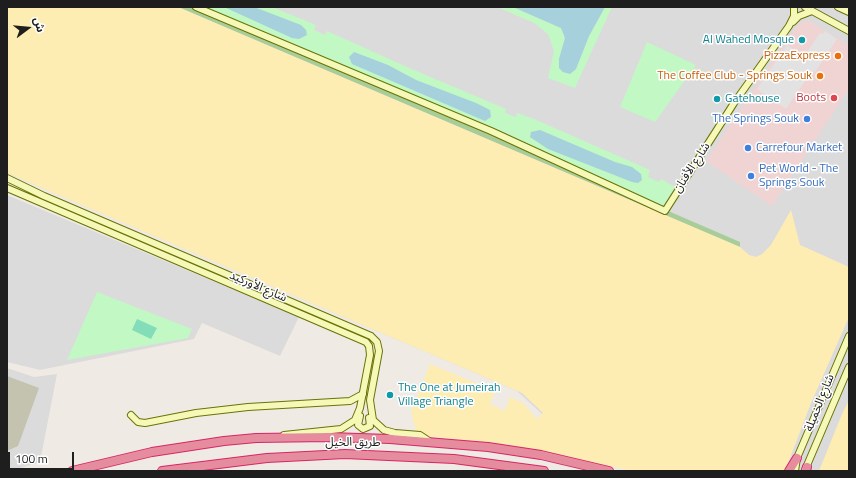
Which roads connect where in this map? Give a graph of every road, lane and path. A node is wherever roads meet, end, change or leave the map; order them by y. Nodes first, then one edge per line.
1 (196, 7) edge
2 (794, 7) edge
3 (805, 7) edge
4 (838, 7) edge
5 (812, 11) junction
6 (849, 12) edge
7 (788, 26) junction
8 (849, 31) edge
9 (7, 178) edge
10 (7, 188) edge
11 (21, 195) junction
12 (44, 196) junction
13 (224, 281) junction
14 (248, 283) junction
15 (849, 332) edge
16 (847, 339) edge
17 (849, 367) edge
18 (848, 373) edge
19 (363, 394) junction
20 (370, 400) junction
21 (360, 408) junction
22 (132, 415) dead end
23 (272, 438) junction
24 (429, 441) junction
25 (797, 458) junction
26 (806, 470) edge
27 (72, 471) edge
28 (162, 471) edge
29 (544, 471) edge
30 (609, 471) edge
31 (789, 471) edge
32 (794, 471) edge

1 - 7 street, شارع الأفنان
2 - 7 street, شارع الأفنان
3 - 5 street
4 - 6 street
5 - 7 street, شارع الأفنان
5 - 8 street
9 - 12 street, شارع الأوركيد
10 - 11 street, شارع الأوركيد
11 - 12 street
11 - 13 street, شارع الأوركيد
12 - 14 street, شارع الأوركيد
13 - 14 street
13 - 19 street, شارع الأوركيد
14 - 20 street, شارع الأوركيد
15 - 16 street, شارع الخميلة
16 - 25 street, شارع الخميلة
17 - 18 street, شارع الخميلة
18 - 26 street, شارع الخميلة
19 - 21 street, شارع الأوركيد
19 - 22 street
20 - 21 street
20 - 24 street, شارع الأوركيد
21 - 23 street, شارع الأوركيد
23 - 24 highway
23 - 27 highway
24 - 30 highway
25 - 31 highway
25 - 32 street, شارع الخميلة
28 - 29 highway, طريق الخيل

